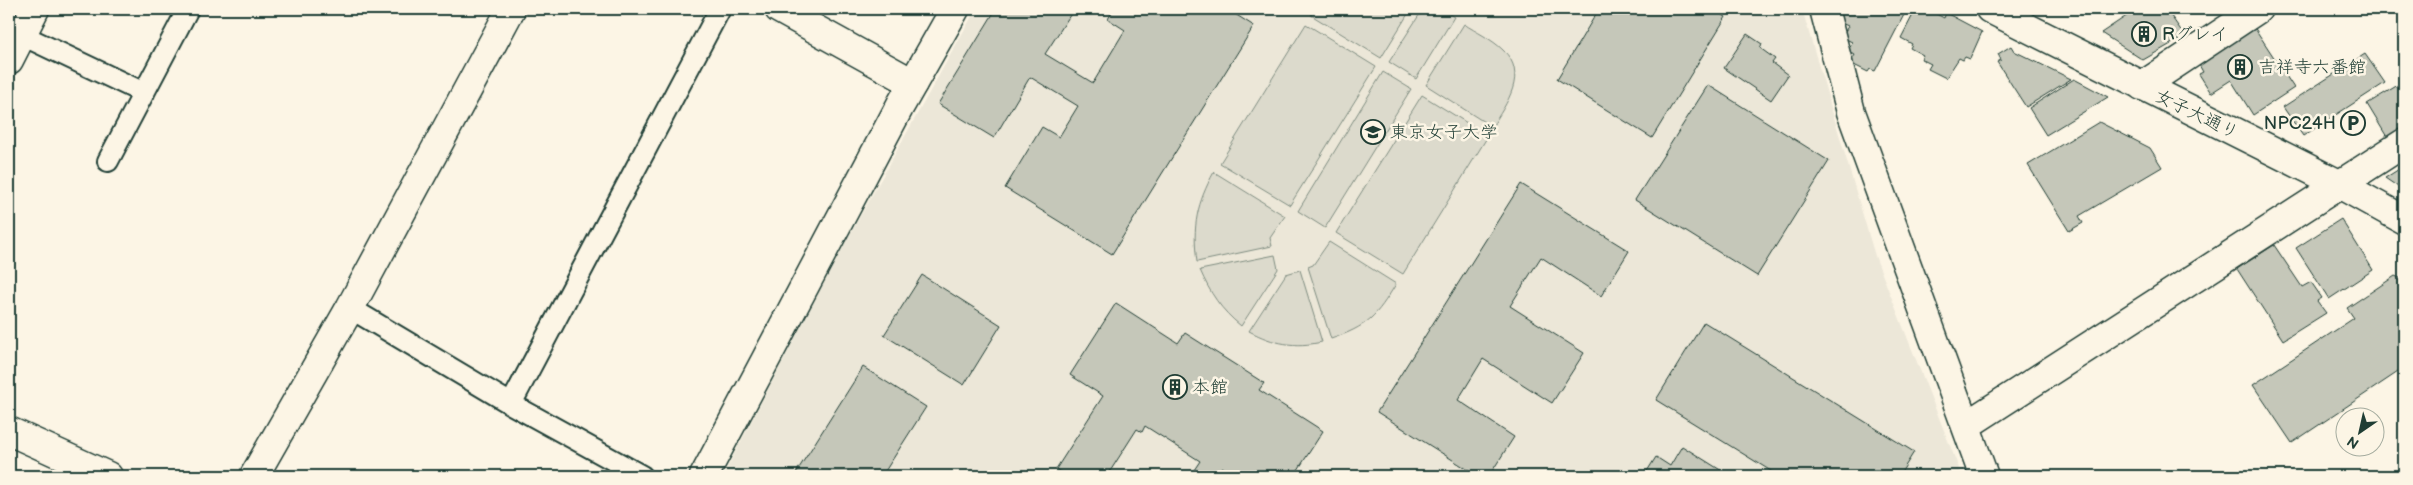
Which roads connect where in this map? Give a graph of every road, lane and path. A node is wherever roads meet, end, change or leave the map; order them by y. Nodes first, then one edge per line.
1 (35, 9) edge
2 (188, 9) edge
3 (511, 9) edge
4 (720, 9) edge
5 (779, 9) edge
6 (955, 9) edge
7 (1824, 9) edge
8 (1990, 9) edge
9 (2258, 9) edge
10 (15, 32) edge
11 (9, 60) edge
12 (914, 83) junction
13 (2142, 86) junction
14 (144, 93) junction
15 (2404, 143) edge
16 (108, 161) dead end
17 (2339, 184) junction
18 (2404, 220) edge
19 (350, 308) junction
20 (511, 404) junction
21 (1967, 425) junction
22 (9, 431) edge
23 (108, 476) edge
24 (254, 476) edge
25 (642, 476) edge
26 (704, 476) edge
27 (1984, 476) edge

1 - 10 street
2 - 14 lane
3 - 19 street
4 - 20 lane
5 - 12 street
6 - 12 street
7 - 21 street
8 - 13 street, 女子大通り
9 - 13 street
10 - 11 street
10 - 14 lane
12 - 26 street
13 - 17 street, 女子大通り
14 - 16 lane
15 - 17 street
17 - 18 street, 女子大通り
17 - 21 street
19 - 20 lane
19 - 24 street
20 - 25 lane
21 - 27 street
22 - 23 street

